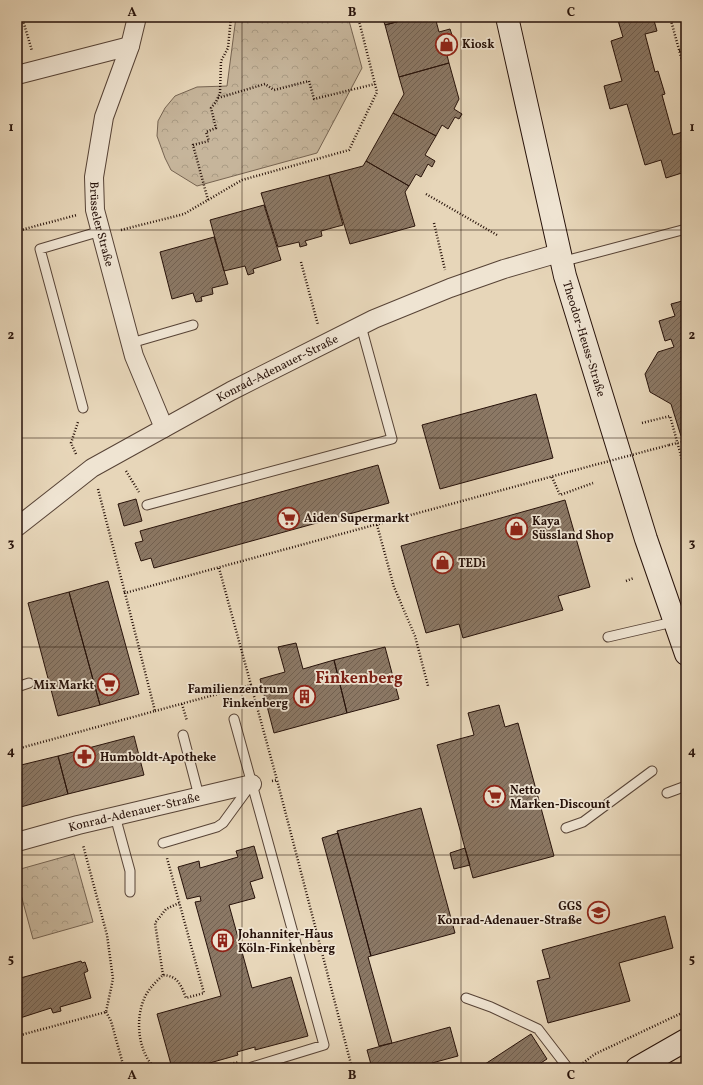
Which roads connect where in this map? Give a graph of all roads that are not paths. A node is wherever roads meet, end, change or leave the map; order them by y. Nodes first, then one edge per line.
1 (137, 17) edge
2 (507, 17) edge
3 (130, 46) junction
4 (17, 75) edge
5 (686, 229) edge
6 (101, 233) junction
7 (560, 257) junction
8 (193, 325) dead end
9 (361, 326) junction
10 (131, 343) junction
11 (83, 408) road end
12 (164, 428) junction
13 (147, 505) dead end
14 (17, 527) edge
15 (680, 620) edge
16 (608, 637) dead end
17 (686, 654) edge
18 (29, 683) dead end
19 (17, 687) edge
20 (234, 719) dead end
21 (182, 735) dead end
22 (652, 771) dead end
23 (252, 784) junction
24 (686, 786) edge
25 (667, 793) dead end
26 (199, 796) junction
27 (115, 816) junction
28 (566, 828) dead end
29 (17, 842) edge
30 (163, 843) road end
31 (130, 892) dead end
32 (466, 998) dead end
33 (686, 1040) edge
34 (252, 1067) road end
35 (568, 1068) edge
36 (637, 1068) edge

1 - 3 street, Brüsseler Straße
2 - 7 street, Theodor-Heuss-Straße
3 - 4 street
3 - 6 street, Brüsseler Straße
5 - 7 lane
6 - 10 street, Brüsseler Straße
6 - 11 lane
7 - 9 street, Konrad-Adenauer-Straße
7 - 15 street, Theodor-Heuss-Straße
8 - 10 lane
9 - 12 street, Konrad-Adenauer-Straße
9 - 13 lane
10 - 12 street, Brüsseler Straße
12 - 14 street, Konrad-Adenauer-Straße
15 - 16 lane
15 - 17 street, Theodor-Heuss-Straße
18 - 19 lane
20 - 23 lane
21 - 26 lane
22 - 28 lane
23 - 26 street, Konrad-Adenauer-Straße
23 - 30 lane
23 - 34 lane
24 - 25 lane
26 - 27 street, Konrad-Adenauer-Straße
27 - 29 street, Konrad-Adenauer-Straße
27 - 31 lane
32 - 35 lane
33 - 36 street

